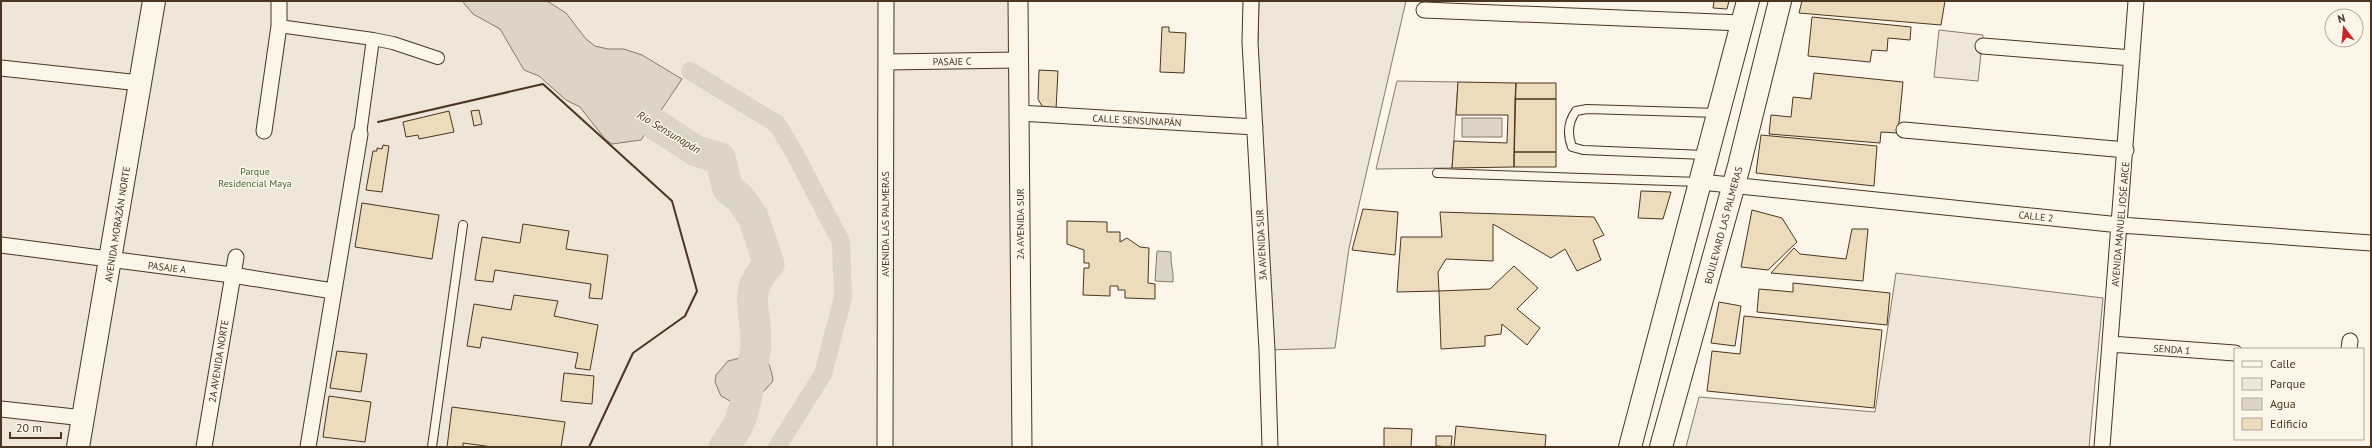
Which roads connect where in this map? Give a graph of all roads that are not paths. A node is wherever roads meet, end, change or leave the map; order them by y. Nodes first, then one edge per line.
1 (154, 1) edge
2 (279, 1) edge
3 (886, 1) edge
4 (1018, 1) edge
5 (1251, 1) edge
6 (1748, 1) edge
7 (1780, 1) edge
8 (2136, 1) edge
9 (1424, 10) dead end
10 (1742, 23) junction
11 (279, 26) junction
12 (373, 39) junction
13 (1983, 46) dead end
14 (438, 58) dead end
15 (2132, 58) junction
16 (1018, 60) junction
17 (886, 62) junction
18 (1, 68) edge
19 (140, 83) junction
20 (1019, 113) junction
21 (1719, 113) junction
22 (1255, 127) junction
23 (1904, 130) dead end
24 (264, 131) dead end
25 (360, 134) joint
26 (2126, 150) junction
27 (1707, 156) junction
28 (1437, 173) dead end
29 (1701, 182) junction
30 (1734, 184) junction
31 (463, 225) dead end
32 (2120, 225) junction
33 (2371, 243) edge
34 (1, 245) edge
35 (236, 257) dead end
36 (112, 260) junction
37 (232, 275) junction
38 (333, 290) junction
39 (2110, 344) junction
40 (2234, 353) edge
41 (1, 409) edge
42 (84, 418) junction
43 (78, 447) edge
44 (204, 447) edge
45 (308, 447) edge
46 (432, 447) edge
47 (885, 447) edge
48 (1022, 447) edge
49 (1270, 447) edge
50 (1630, 447) edge
51 (1661, 447) edge
52 (2102, 447) edge

1 - 19 main road, AVENIDA MORAZÁN NORTE
2 - 11 street
3 - 17 street, AVENIDA LAS PALMERAS
4 - 16 street, 2A AVENIDA SUR
5 - 22 street, 3A AVENIDA SUR
6 - 10 main road
7 - 30 main road, BOULEVARD LAS PALMERAS
8 - 15 street, AVENIDA MANUEL JOSÉ ARCE
9 - 10 street
10 - 21 main road
11 - 12 street
11 - 24 street
12 - 14 street
12 - 25 street
13 - 15 street
15 - 26 street, AVENIDA MANUEL JOSÉ ARCE
16 - 17 street, PASAJE C
16 - 20 street, 2A AVENIDA SUR
17 - 47 street, AVENIDA LAS PALMERAS
18 - 19 street
19 - 36 main road, AVENIDA MORAZÁN NORTE
20 - 22 street, CALLE SENSUNAPÁN
20 - 48 street, 2A AVENIDA SUR
21 - 27 main road
21 - 27 lane
22 - 49 street, 3A AVENIDA SUR
23 - 26 street
25 - 38 street
26 - 32 street, AVENIDA MANUEL JOSÉ ARCE
27 - 29 main road
28 - 29 lane
29 - 30 street, CALLE 2
29 - 50 main road
30 - 32 street, CALLE 2
30 - 51 main road, BOULEVARD LAS PALMERAS
31 - 46 lane
32 - 33 street, CALLE 2
32 - 39 street, AVENIDA MANUEL JOSÉ ARCE
34 - 36 street, PASAJE A
35 - 37 street, 2A AVENIDA NORTE
36 - 37 street, PASAJE A
36 - 42 main road, AVENIDA MORAZÁN NORTE
37 - 38 street, PASAJE A
37 - 44 street, 2A AVENIDA NORTE
38 - 45 street
39 - 40 street, SENDA 1
39 - 52 street, AVENIDA MANUEL JOSÉ ARCE
41 - 42 street
42 - 43 main road, AVENIDA MORAZÁN NORTE

